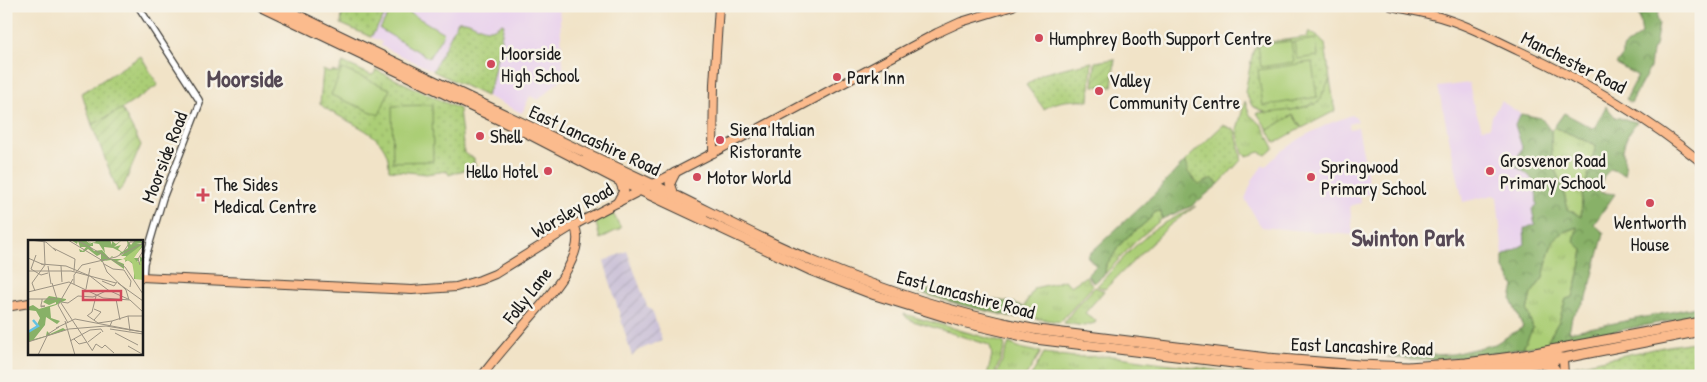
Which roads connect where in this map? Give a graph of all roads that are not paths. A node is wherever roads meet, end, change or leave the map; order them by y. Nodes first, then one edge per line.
1 (138, 6) edge
2 (261, 6) edge
3 (279, 6) edge
4 (719, 6) edge
5 (1013, 6) edge
6 (1390, 6) edge
7 (573, 147) junction
8 (713, 153) junction
9 (1701, 162) edge
10 (675, 173) junction
11 (620, 181) junction
12 (652, 184) junction
13 (640, 190) junction
14 (674, 195) junction
15 (618, 202) junction
16 (574, 225) junction
17 (719, 228) junction
18 (142, 276) edge
19 (28, 303) edge
20 (6, 307) edge
21 (1701, 322) edge
22 (1701, 332) edge
23 (1567, 348) junction
24 (1560, 358) junction
25 (1533, 364) junction
26 (1438, 365) junction
27 (482, 376) edge
28 (1358, 376) edge
29 (1403, 376) edge
30 (1560, 376) edge
31 (1564, 376) edge

1 - 18 street, Moorside Road
2 - 11 highway, East Lancashire Road
3 - 7 highway, East Lancashire Road
4 - 8 main road
5 - 8 main road, Worsley Road
6 - 9 main road, Manchester Road
7 - 12 highway, East Lancashire Road
7 - 13 main road
8 - 10 main road, Worsley Road
10 - 12 main road, Worsley Road
10 - 14 highway
11 - 13 highway, East Lancashire Road
11 - 15 highway
12 - 13 main road, Worsley Road
12 - 14 highway, East Lancashire Road
12 - 17 main road
13 - 15 main road, Worsley Road
13 - 17 highway, East Lancashire Road
14 - 26 highway, East Lancashire Road
15 - 16 main road, Worsley Road
16 - 18 main road, Worsley Road
16 - 27 main road, Folly Lane
17 - 28 highway, East Lancashire Road
19 - 20 main road
21 - 23 highway, East Lancashire Road
22 - 24 highway, East Lancashire Road
23 - 24 main road
23 - 26 highway, East Lancashire Road
24 - 25 highway, East Lancashire Road
24 - 26 main road
24 - 30 main road
24 - 31 main road
25 - 29 highway, East Lancashire Road
25 - 30 main road

